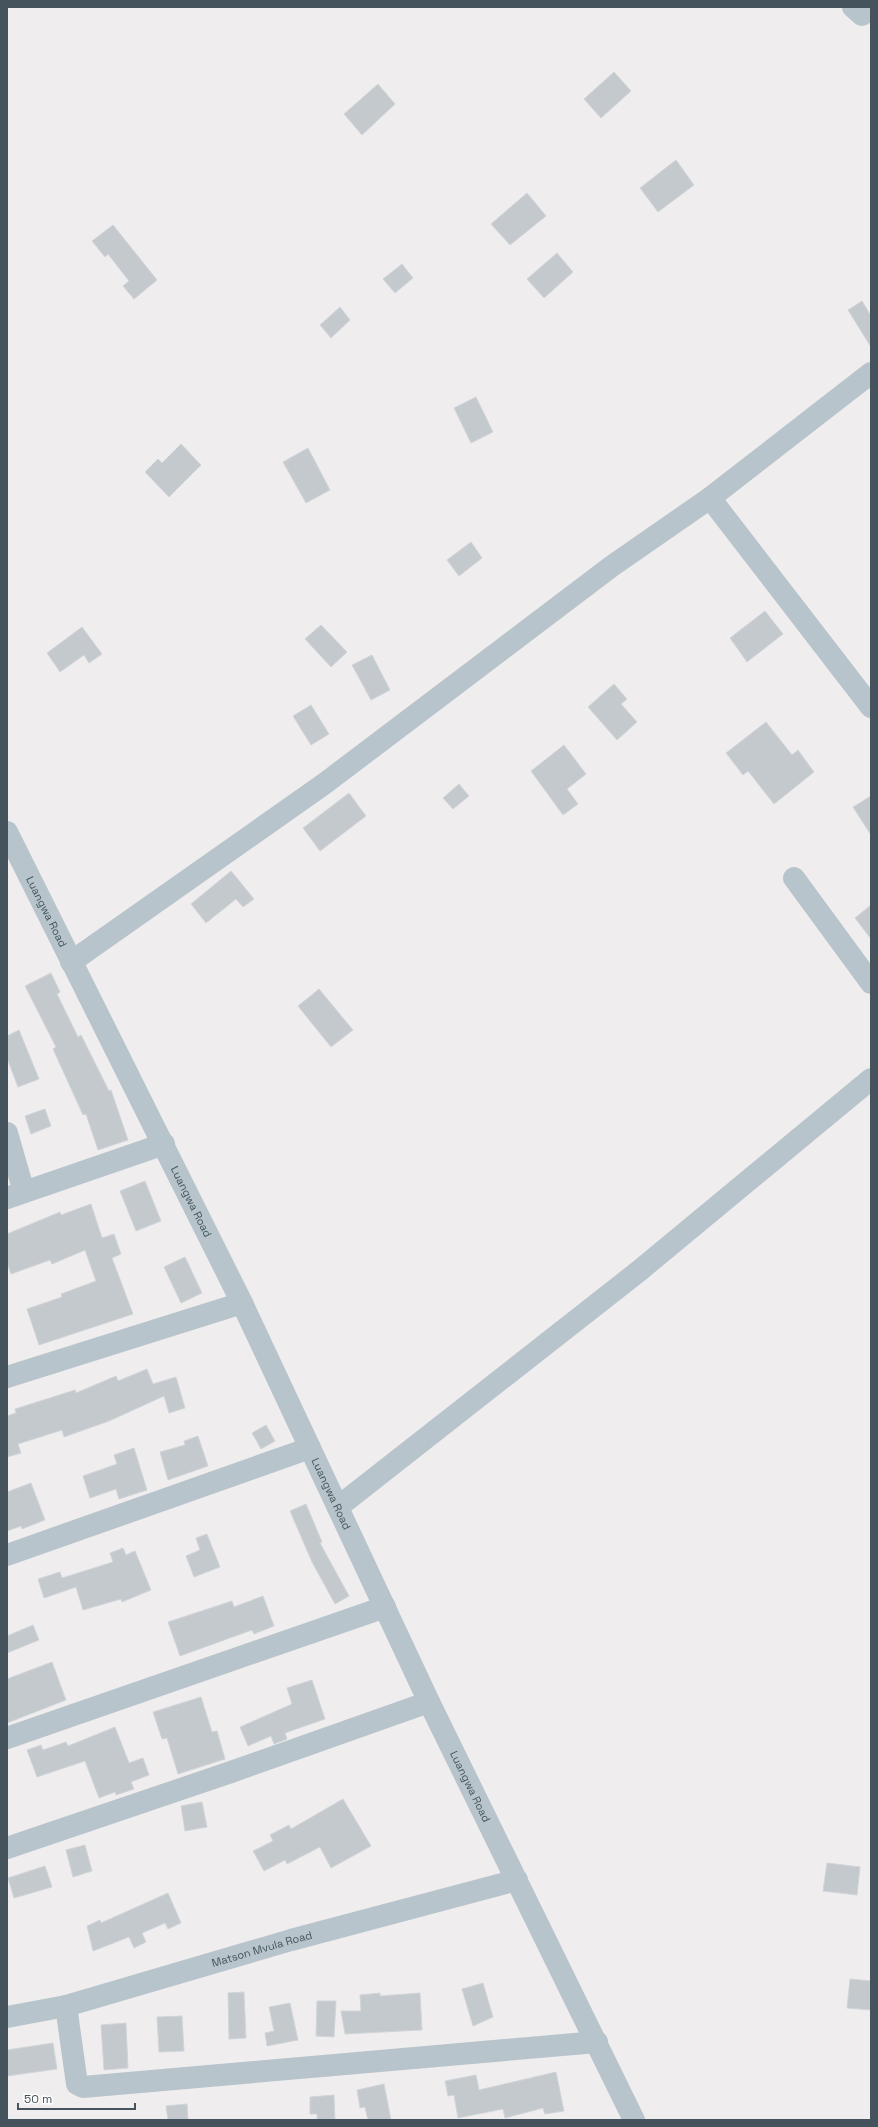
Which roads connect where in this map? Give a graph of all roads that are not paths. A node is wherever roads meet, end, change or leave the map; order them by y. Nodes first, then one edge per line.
1 (853, 7) edge
2 (871, 7) edge
3 (871, 373) edge
4 (710, 498) junction
5 (871, 707) edge
6 (7, 832) edge
7 (16, 872) edge
8 (794, 878) dead end
9 (71, 962) junction
10 (871, 983) edge
11 (871, 1079) edge
12 (7, 1133) edge
13 (164, 1144) junction
14 (16, 1195) edge
15 (242, 1303) junction
16 (7, 1377) edge
17 (310, 1448) junction
18 (338, 1507) junction
19 (7, 1555) edge
20 (385, 1607) junction
21 (429, 1702) junction
22 (7, 1738) edge
23 (7, 1848) edge
24 (517, 1880) junction
25 (66, 2006) junction
26 (7, 2017) edge
27 (597, 2042) junction
28 (634, 2120) edge

1 - 2 street
3 - 4 street
4 - 5 street
4 - 9 street
6 - 7 street, Luangwa Road
7 - 9 street, Luangwa Road
8 - 10 street
9 - 13 street, Luangwa Road
11 - 18 street
12 - 14 street
13 - 14 street
13 - 15 street, Luangwa Road
15 - 16 street
15 - 17 street, Luangwa Road
17 - 18 street, Luangwa Road
17 - 19 street
18 - 20 street, Luangwa Road
20 - 21 street, Luangwa Road
20 - 22 street
21 - 23 street
21 - 24 street, Luangwa Road
24 - 25 street, Matson Mvula Road
24 - 27 street, Luangwa Road
25 - 26 street, Matson Mvula Road
25 - 27 street
27 - 28 street, Luangwa Road

